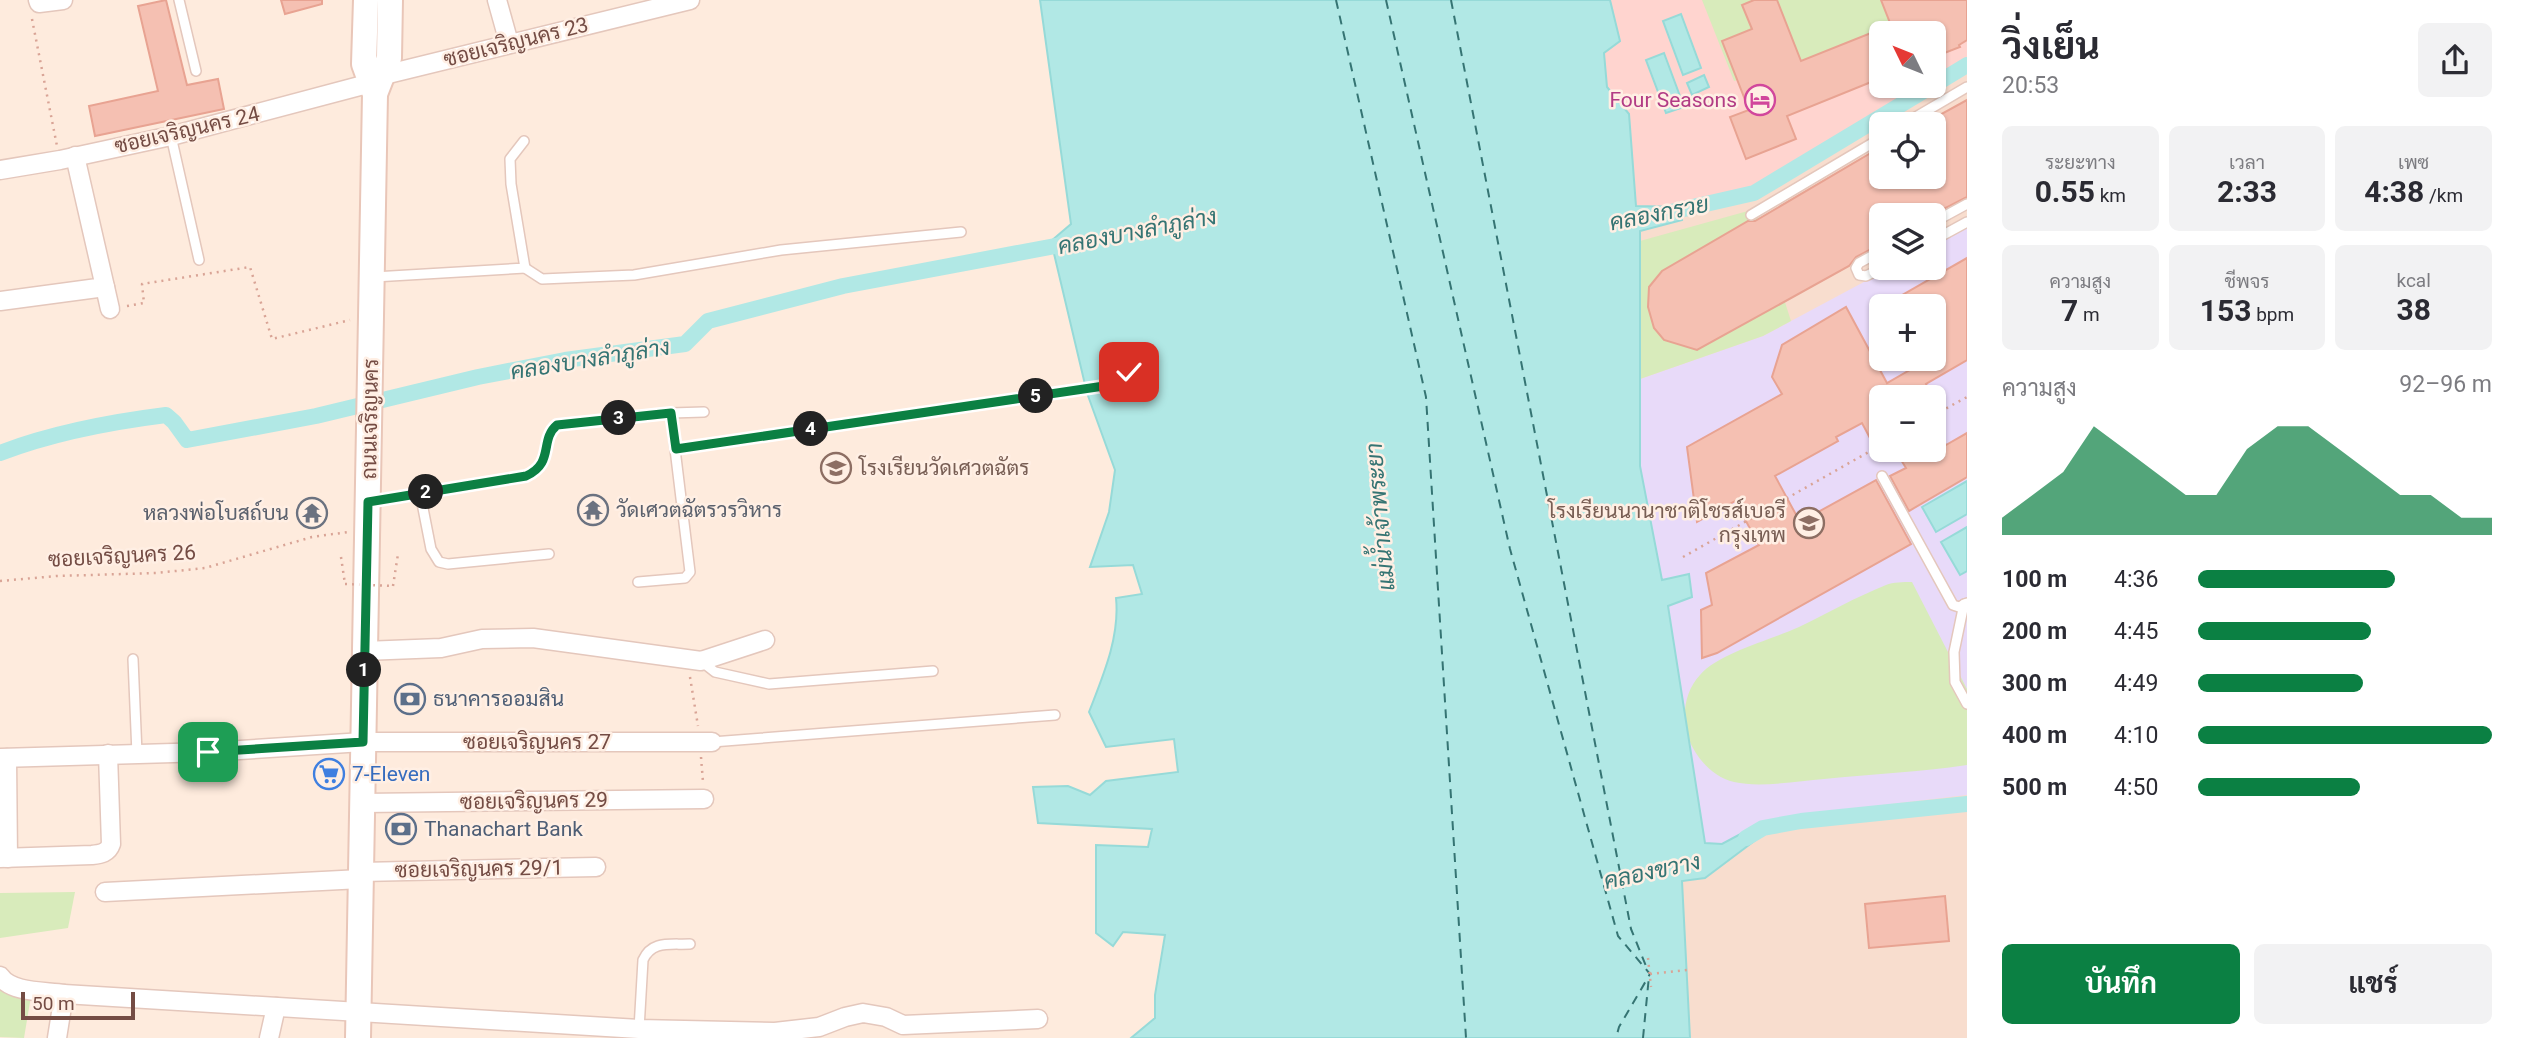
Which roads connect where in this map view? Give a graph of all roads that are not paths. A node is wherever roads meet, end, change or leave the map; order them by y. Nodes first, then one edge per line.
1 (63, 0) edge
2 (179, 0) edge
3 (366, 0) edge
4 (390, 0) edge
5 (497, 0) edge
6 (690, 0) edge
7 (38, 2) edge
8 (509, 43) junction
9 (196, 71) dead end
10 (377, 84) junction
11 (1967, 87) edge
12 (1924, 112) edge
13 (171, 136) junction
14 (524, 141) dead end
15 (1869, 145) edge
16 (67, 158) junction
17 (0, 170) edge
18 (1967, 204) edge
19 (1751, 215) dead end
20 (1946, 215) edge
21 (1967, 222) edge
22 (961, 232) dead end
23 (1946, 233) edge
24 (1869, 258) edge
25 (199, 260) dead end
26 (525, 268) junction
27 (1869, 274) edge
28 (372, 277) junction
29 (105, 286) junction
30 (0, 300) edge
31 (110, 309) road end
32 (704, 412) dead end
33 (671, 413) junction
34 (769, 435) road end
35 (676, 449) junction
36 (1882, 476) dead end
37 (420, 494) junction
38 (368, 502) junction
39 (549, 554) dead end
40 (638, 582) dead end
41 (1966, 604) edge
42 (765, 640) dead end
43 (365, 651) junction
44 (133, 659) dead end
45 (701, 661) junction
46 (933, 671) dead end
47 (1967, 704) edge
48 (1055, 715) dead end
49 (363, 742) junction
50 (712, 742) joint
51 (108, 754) junction
52 (137, 754) junction
53 (4, 758) edge
54 (704, 799) dead end
55 (363, 803) junction
56 (4, 858) edge
57 (596, 867) dead end
58 (361, 875) junction
59 (105, 892) dead end
60 (690, 944) dead end
61 (0, 976) edge
62 (64, 994) junction
63 (276, 1007) junction
64 (358, 1012) junction
65 (1038, 1019) dead end
66 (639, 1030) junction
67 (57, 1038) edge
68 (269, 1038) edge
69 (358, 1038) edge

1 - 7 street
2 - 9 lane
3 - 10 main road, ถนนเจริญนคร
4 - 10 main road, ถนนเจริญนคร
5 - 8 street
6 - 8 street, ซอยเจริญนคร 23
8 - 10 street, ซอยเจริญนคร 23
10 - 13 street, ซอยเจริญนคร 24
10 - 28 main road, ถนนเจริญนคร
11 - 12 lane
13 - 16 street, ซอยเจริญนคร 24
13 - 25 lane
14 - 26 lane
15 - 19 lane
16 - 17 street, ซอยเจริญนคร 24
16 - 29 street
18 - 20 lane
21 - 23 lane
22 - 26 lane
24 - 27 lane
26 - 28 lane
28 - 38 main road, ถนนเจริญนคร
29 - 30 street
29 - 31 street
32 - 33 lane
33 - 35 lane
33 - 37 lane
34 - 35 lane
35 - 40 lane
36 - 41 lane
37 - 38 lane
37 - 39 lane
38 - 43 main road, ถนนเจริญนคร
41 - 47 lane
42 - 45 street
43 - 45 street
43 - 49 main road, ถนนเจริญนคร
44 - 52 lane
45 - 46 lane
48 - 50 lane
49 - 50 street, ซอยเจริญนคร 27
49 - 52 street, ซอยเจริญนคร 27
49 - 55 main road, ถนนเจริญนคร
51 - 52 street, ซอยเจริญนคร 27
51 - 53 street, ซอยเจริญนคร 27
51 - 56 street
53 - 56 street
54 - 55 street, ซอยเจริญนคร 29
55 - 58 main road, ถนนเจริญนคร
57 - 58 street, ซอยเจริญนคร 29/1
58 - 59 street, ซอยเจริญนคร 29/1
58 - 64 main road, ถนนเจริญนคร
60 - 66 lane
61 - 62 street
62 - 63 street
62 - 67 street
63 - 64 street
63 - 68 street
64 - 66 street
64 - 69 main road, ถนนเจริญนคร
65 - 66 street

